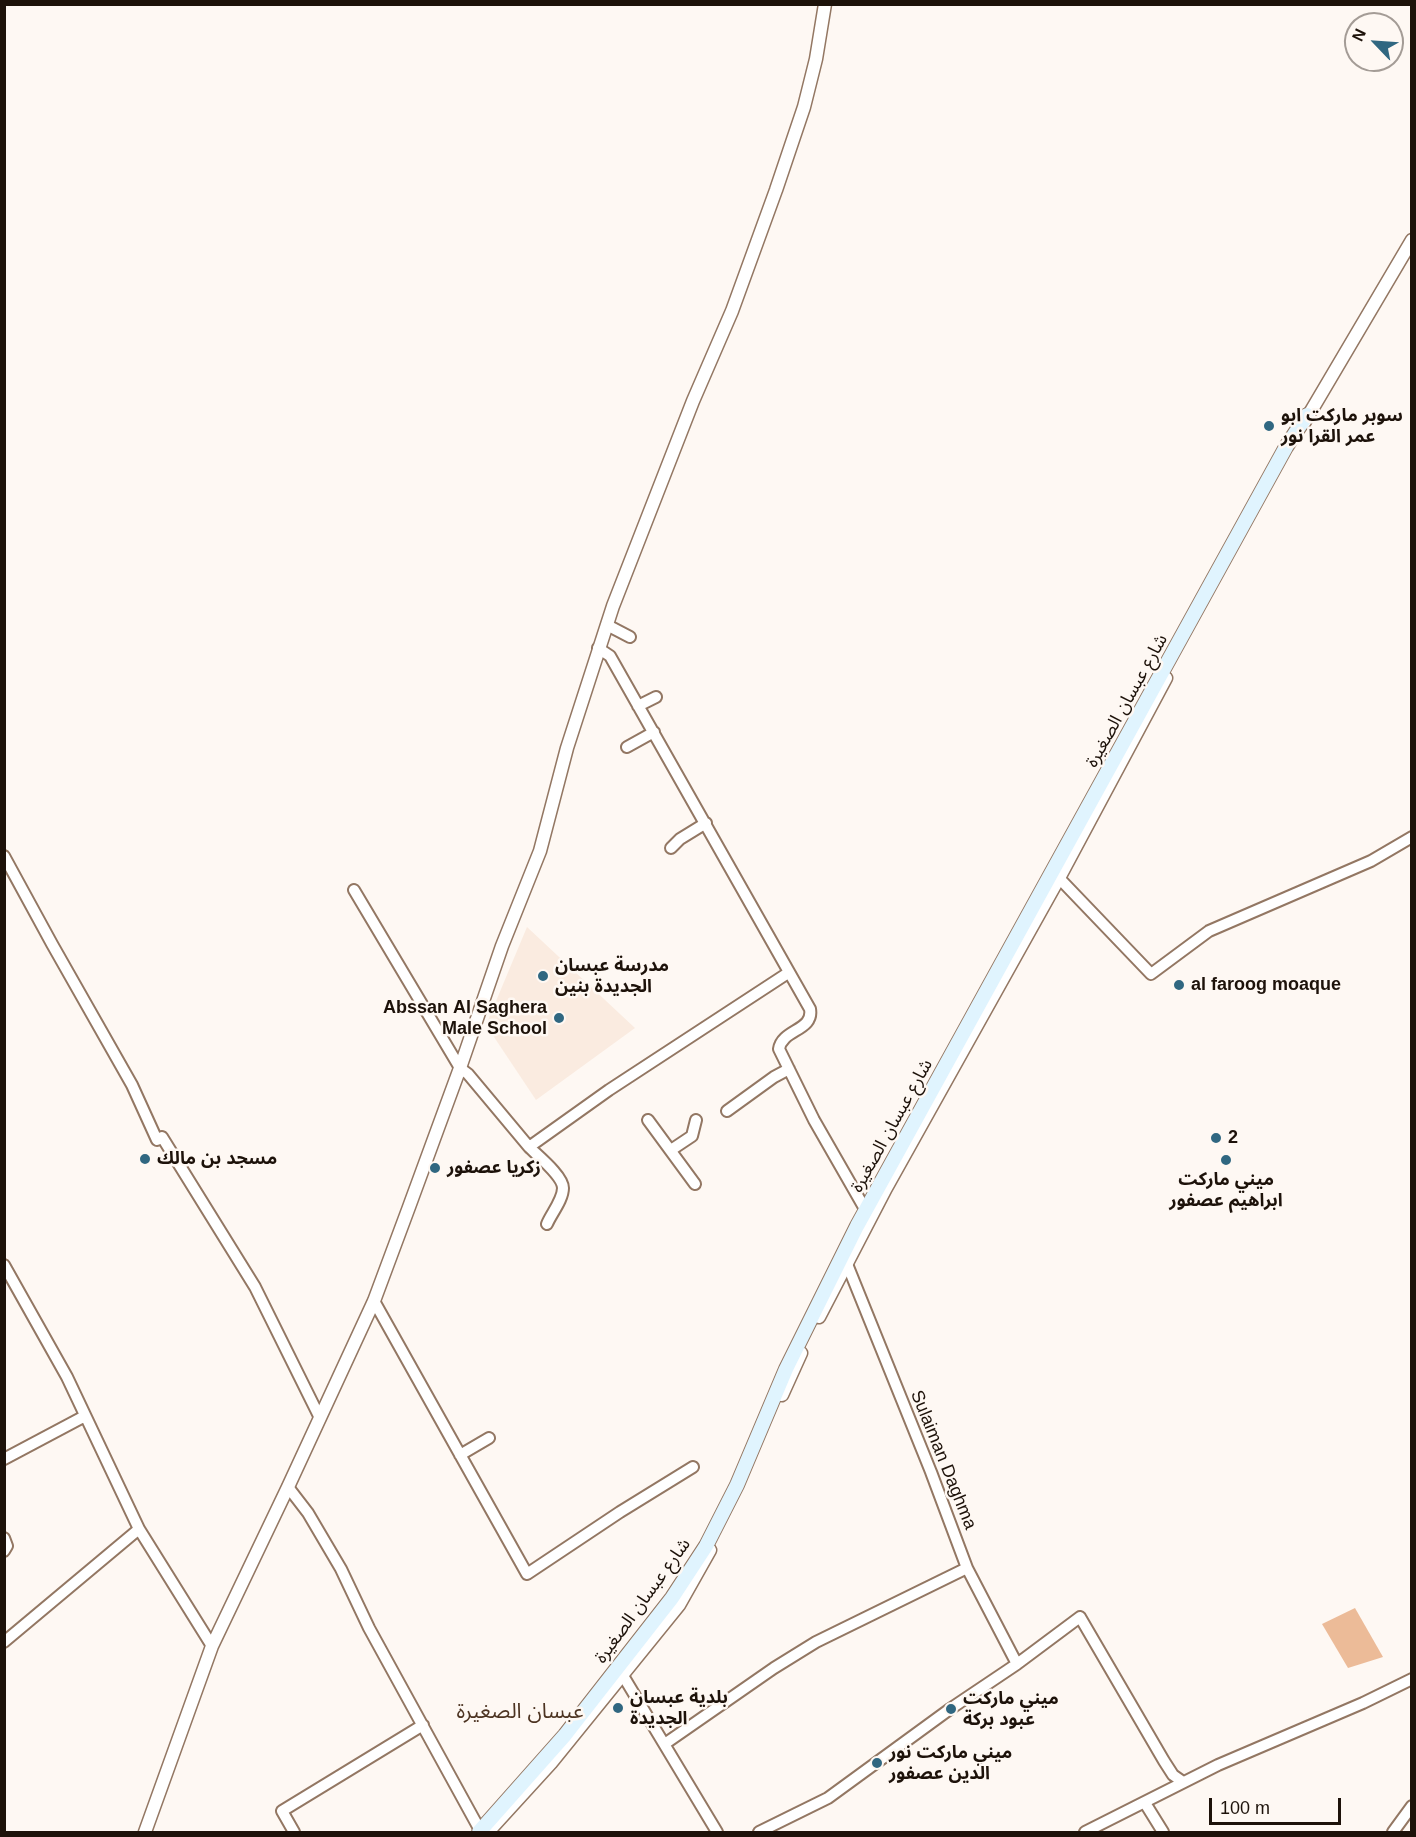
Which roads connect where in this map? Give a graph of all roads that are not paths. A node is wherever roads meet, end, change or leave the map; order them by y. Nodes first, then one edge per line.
1 (825, 4) edge
2 (1412, 240) edge
3 (1307, 415) junction
4 (606, 625) junction
5 (630, 637) dead end
6 (598, 648) junction
7 (656, 697) dead end
8 (638, 706) junction
9 (654, 732) junction
10 (627, 747) dead end
11 (706, 823) junction
12 (1412, 837) edge
13 (671, 848) dead end
14 (4, 856) edge
15 (1059, 878) junction
16 (354, 890) dead end
17 (788, 973) junction
18 (460, 1068) junction
19 (789, 1069) junction
20 (727, 1111) dead end
21 (648, 1120) dead end
22 (696, 1120) dead end
23 (529, 1147) junction
24 (671, 1150) junction
25 (695, 1184) dead end
26 (868, 1215) junction
27 (547, 1224) dead end
28 (4, 1264) edge
29 (847, 1264) junction
30 (374, 1301) junction
31 (86, 1416) junction
32 (320, 1418) junction
33 (489, 1438) dead end
34 (460, 1455) junction
35 (4, 1459) edge
36 (693, 1467) dead end
37 (288, 1487) junction
38 (139, 1529) junction
39 (4, 1538) edge
40 (4, 1551) edge
41 (967, 1568) junction
42 (4, 1642) edge
43 (212, 1646) junction
44 (1017, 1664) junction
45 (622, 1674) junction
46 (1412, 1679) edge
47 (423, 1725) junction
48 (666, 1743) junction
49 (1183, 1782) junction
50 (1145, 1803) junction
51 (1412, 1806) edge
52 (482, 1832) edge
53 (145, 1833) edge
54 (294, 1833) edge
55 (717, 1833) edge
56 (759, 1833) edge
57 (1084, 1833) edge
58 (1163, 1833) edge
59 (1393, 1833) edge

1 - 4 street
2 - 3 street, شارع عبسان الصغيرة
3 - 15 street, شارع عبسان الصغيرة
3 - 26 main road, شارع عبسان الصغيرة
4 - 5 street
4 - 6 street
6 - 8 street
6 - 18 street
7 - 8 street
8 - 9 street
9 - 10 street
9 - 11 street
11 - 13 street
11 - 17 street
12 - 15 street
14 - 32 street
15 - 26 street, شارع عبسان الصغيرة
16 - 18 street
17 - 19 street
17 - 23 street
18 - 23 street
18 - 30 street
19 - 20 street
19 - 26 street
21 - 24 street
22 - 24 street
23 - 27 street
24 - 25 street
26 - 29 street, شارع عبسان الصغيرة
26 - 52 main road, شارع عبسان الصغيرة
28 - 31 street
29 - 41 street, Sulaiman Daghma
29 - 45 street, شارع عبسان الصغيرة
30 - 32 street
30 - 34 street
31 - 35 street
31 - 38 street
32 - 37 street
33 - 34 street
34 - 36 street
37 - 43 street
37 - 47 street
38 - 42 street
38 - 43 street
39 - 40 street
41 - 44 street, Sulaiman Daghma
41 - 48 street
43 - 53 street
44 - 49 street
44 - 56 street
45 - 48 street
45 - 52 street, شارع عبسان الصغيرة
46 - 49 street
47 - 52 street
47 - 54 street
48 - 55 street
49 - 50 street
50 - 57 street
50 - 58 street
51 - 59 street

